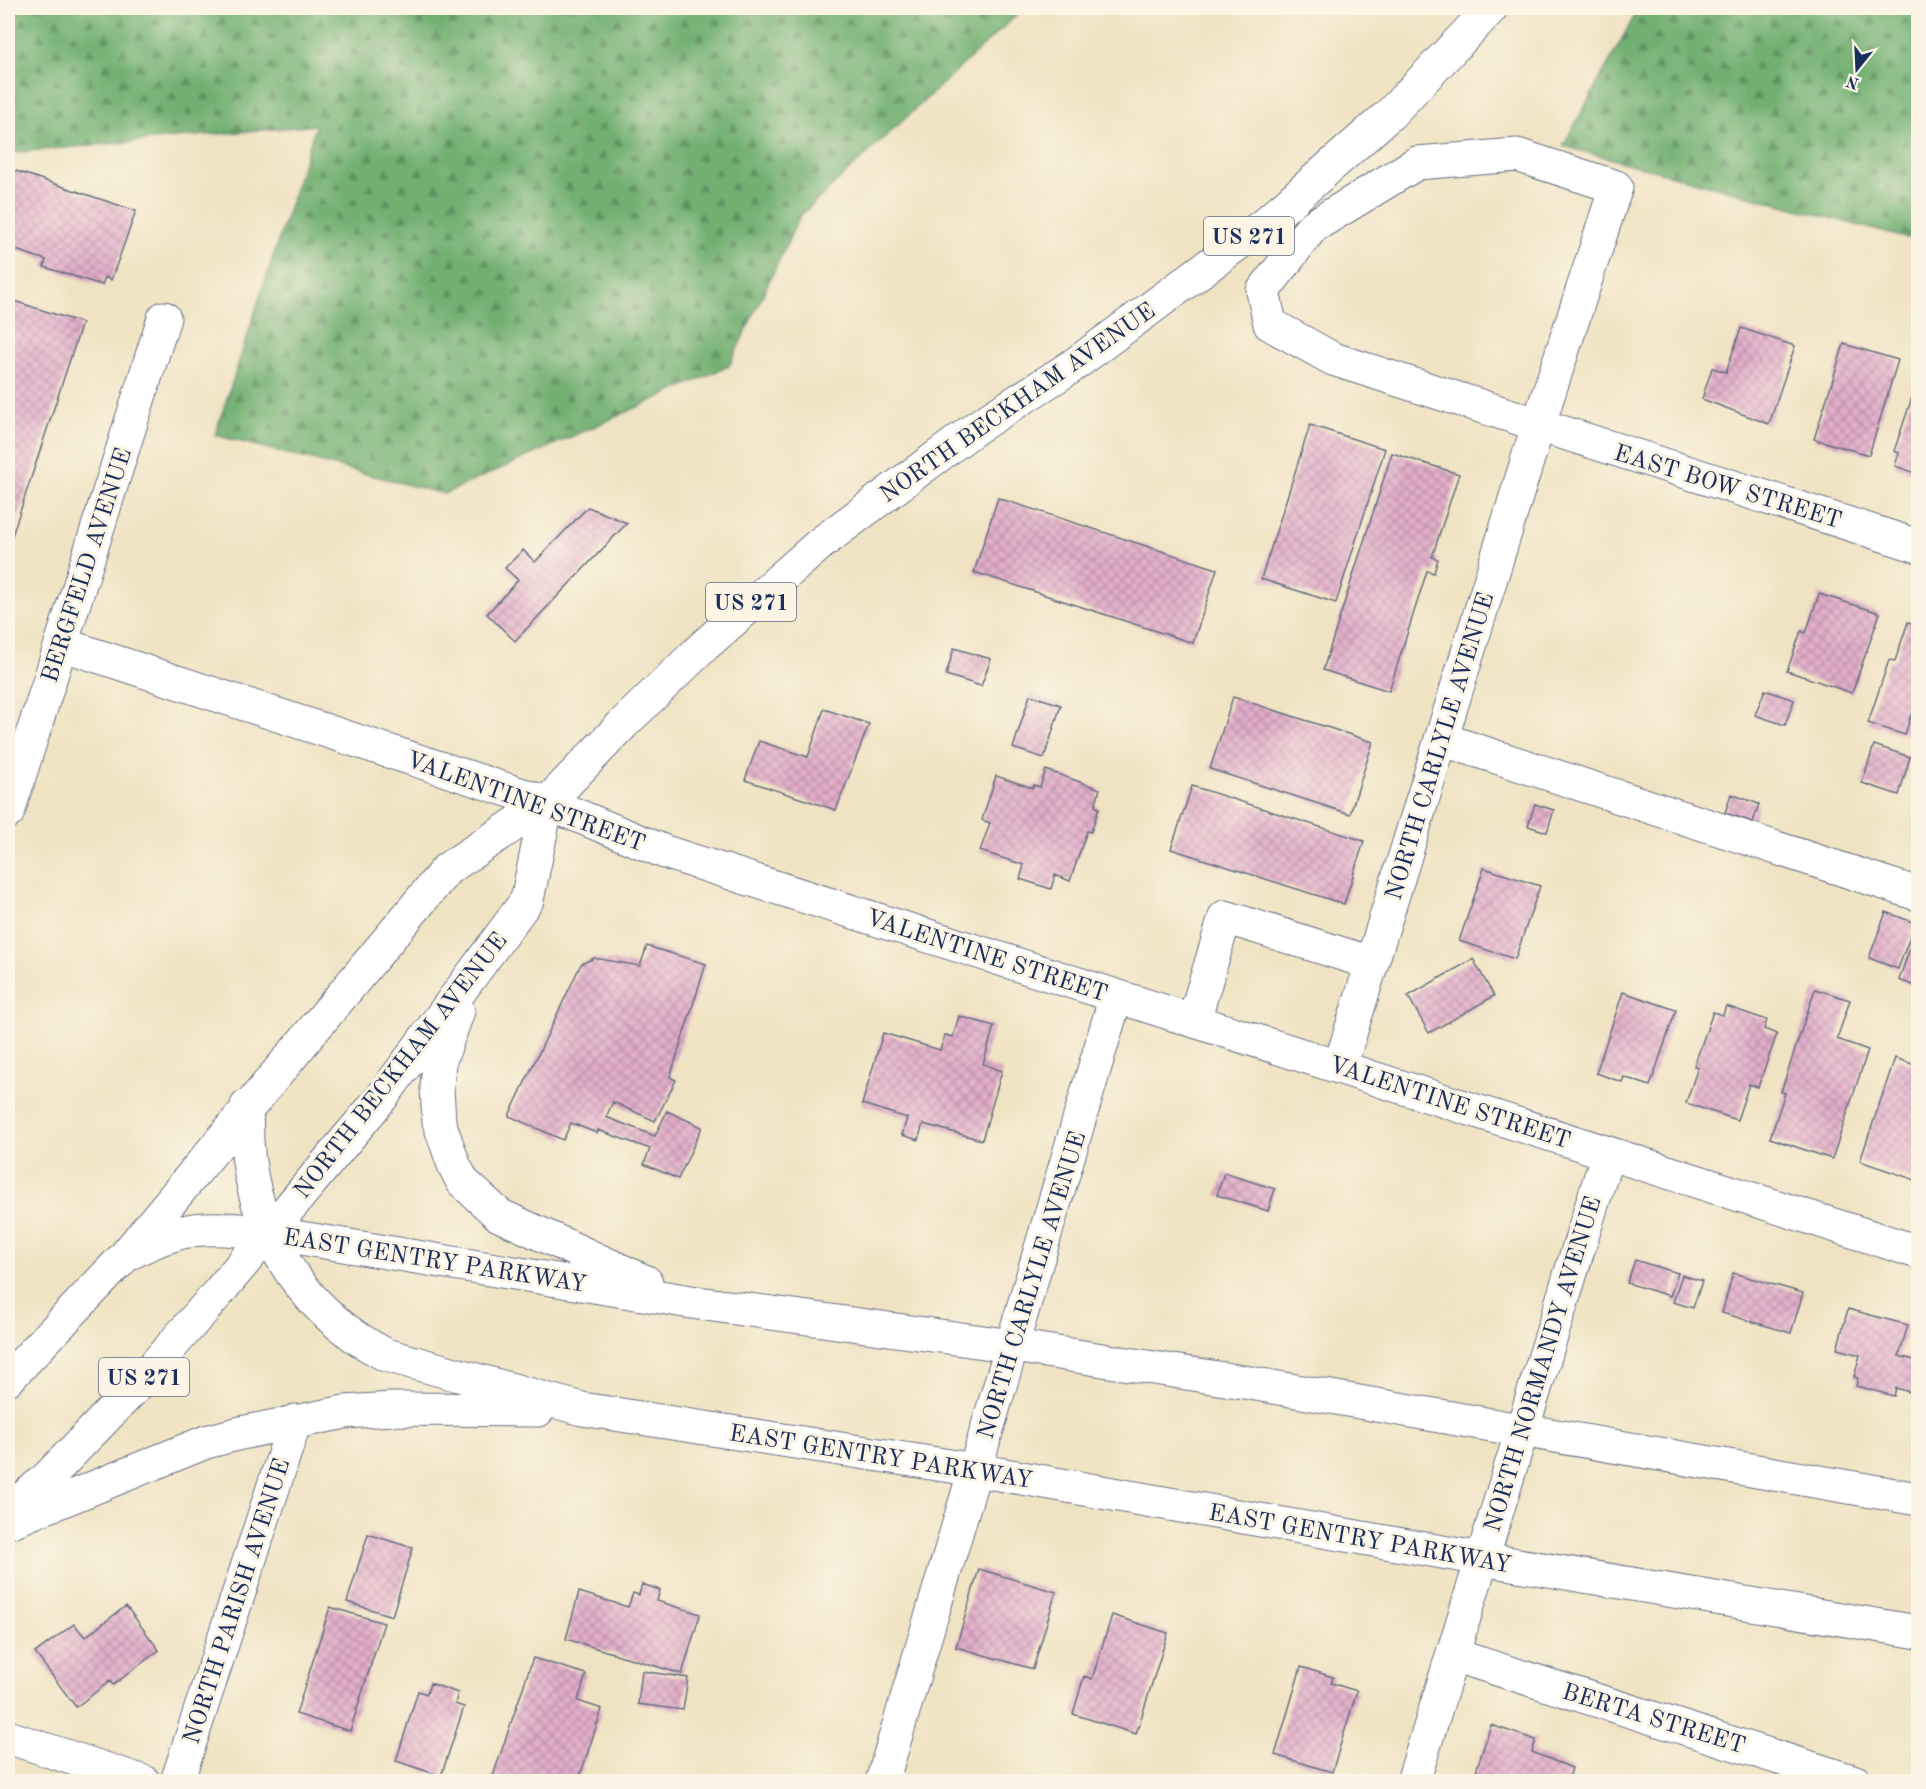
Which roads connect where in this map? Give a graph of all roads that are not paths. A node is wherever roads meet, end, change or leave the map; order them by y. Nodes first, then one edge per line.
1 (1491, 8) edge
2 (164, 318) dead end
3 (1538, 426) junction
4 (1918, 546) edge
5 (61, 644) junction
6 (1441, 739) junction
7 (547, 803) junction
8 (8, 812) edge
9 (1918, 894) edge
10 (1371, 963) junction
11 (475, 969) junction
12 (1116, 996) junction
13 (1194, 1020) junction
14 (1340, 1066) junction
15 (247, 1106) junction
16 (1608, 1153) junction
17 (270, 1233) junction
18 (1918, 1252) edge
19 (125, 1256) junction
20 (692, 1302) junction
21 (1013, 1346) junction
22 (8, 1379) edge
23 (582, 1409) junction
24 (295, 1421) junction
25 (1520, 1431) junction
26 (976, 1470) junction
27 (1918, 1498) edge
28 (8, 1511) edge
29 (8, 1523) edge
30 (1482, 1559) junction
31 (1918, 1632) edge
32 (1453, 1655) junction
33 (8, 1737) edge
34 (144, 1782) edge
35 (177, 1782) edge
36 (882, 1782) edge
37 (1413, 1782) edge
38 (1855, 1782) edge

1 - 7 main road, NORTH BECKHAM AVENUE / US 271
2 - 5 main road, BERGFELD AVENUE
3 - 3 main road, NORTH CARLYLE AVENUE
3 - 4 main road, EAST BOW STREET
3 - 6 main road, NORTH CARLYLE AVENUE
5 - 7 main road, VALENTINE STREET
5 - 8 main road, BERGFELD AVENUE
6 - 9 main road
6 - 10 main road, NORTH CARLYLE AVENUE
7 - 11 main road, NORTH BECKHAM AVENUE / US 271
7 - 12 main road, VALENTINE STREET
7 - 15 main road, NORTH BECKHAM AVENUE / US 271
10 - 13 main road
10 - 14 main road, NORTH CARLYLE AVENUE
11 - 17 main road, NORTH BECKHAM AVENUE / US 271
11 - 20 main road
12 - 13 main road, VALENTINE STREET
12 - 21 main road, NORTH CARLYLE AVENUE
13 - 14 main road, VALENTINE STREET
14 - 16 main road, VALENTINE STREET
15 - 17 main road
15 - 19 main road, NORTH BECKHAM AVENUE / US 271
16 - 18 main road, VALENTINE STREET
16 - 25 main road, NORTH NORMANDY AVENUE
17 - 19 main road
17 - 20 main road, EAST GENTRY PARKWAY
17 - 23 main road, EAST GENTRY PARKWAY
17 - 28 main road, NORTH BECKHAM AVENUE / US 271
19 - 22 main road, US 271
20 - 21 main road, EAST GENTRY PARKWAY
21 - 25 main road, EAST GENTRY PARKWAY
21 - 26 main road, NORTH CARLYLE AVENUE
23 - 24 main road
23 - 26 main road, EAST GENTRY PARKWAY
24 - 29 main road
24 - 35 main road, NORTH PARISH AVENUE
25 - 27 main road, EAST GENTRY PARKWAY
25 - 30 main road, NORTH NORMANDY AVENUE
26 - 30 main road, EAST GENTRY PARKWAY
26 - 36 main road, NORTH CARLYLE AVENUE
30 - 31 main road, EAST GENTRY PARKWAY
30 - 32 main road, NORTH NORMANDY AVENUE
32 - 37 main road, NORTH NORMANDY AVENUE
32 - 38 main road, BERTA STREET
33 - 34 main road

